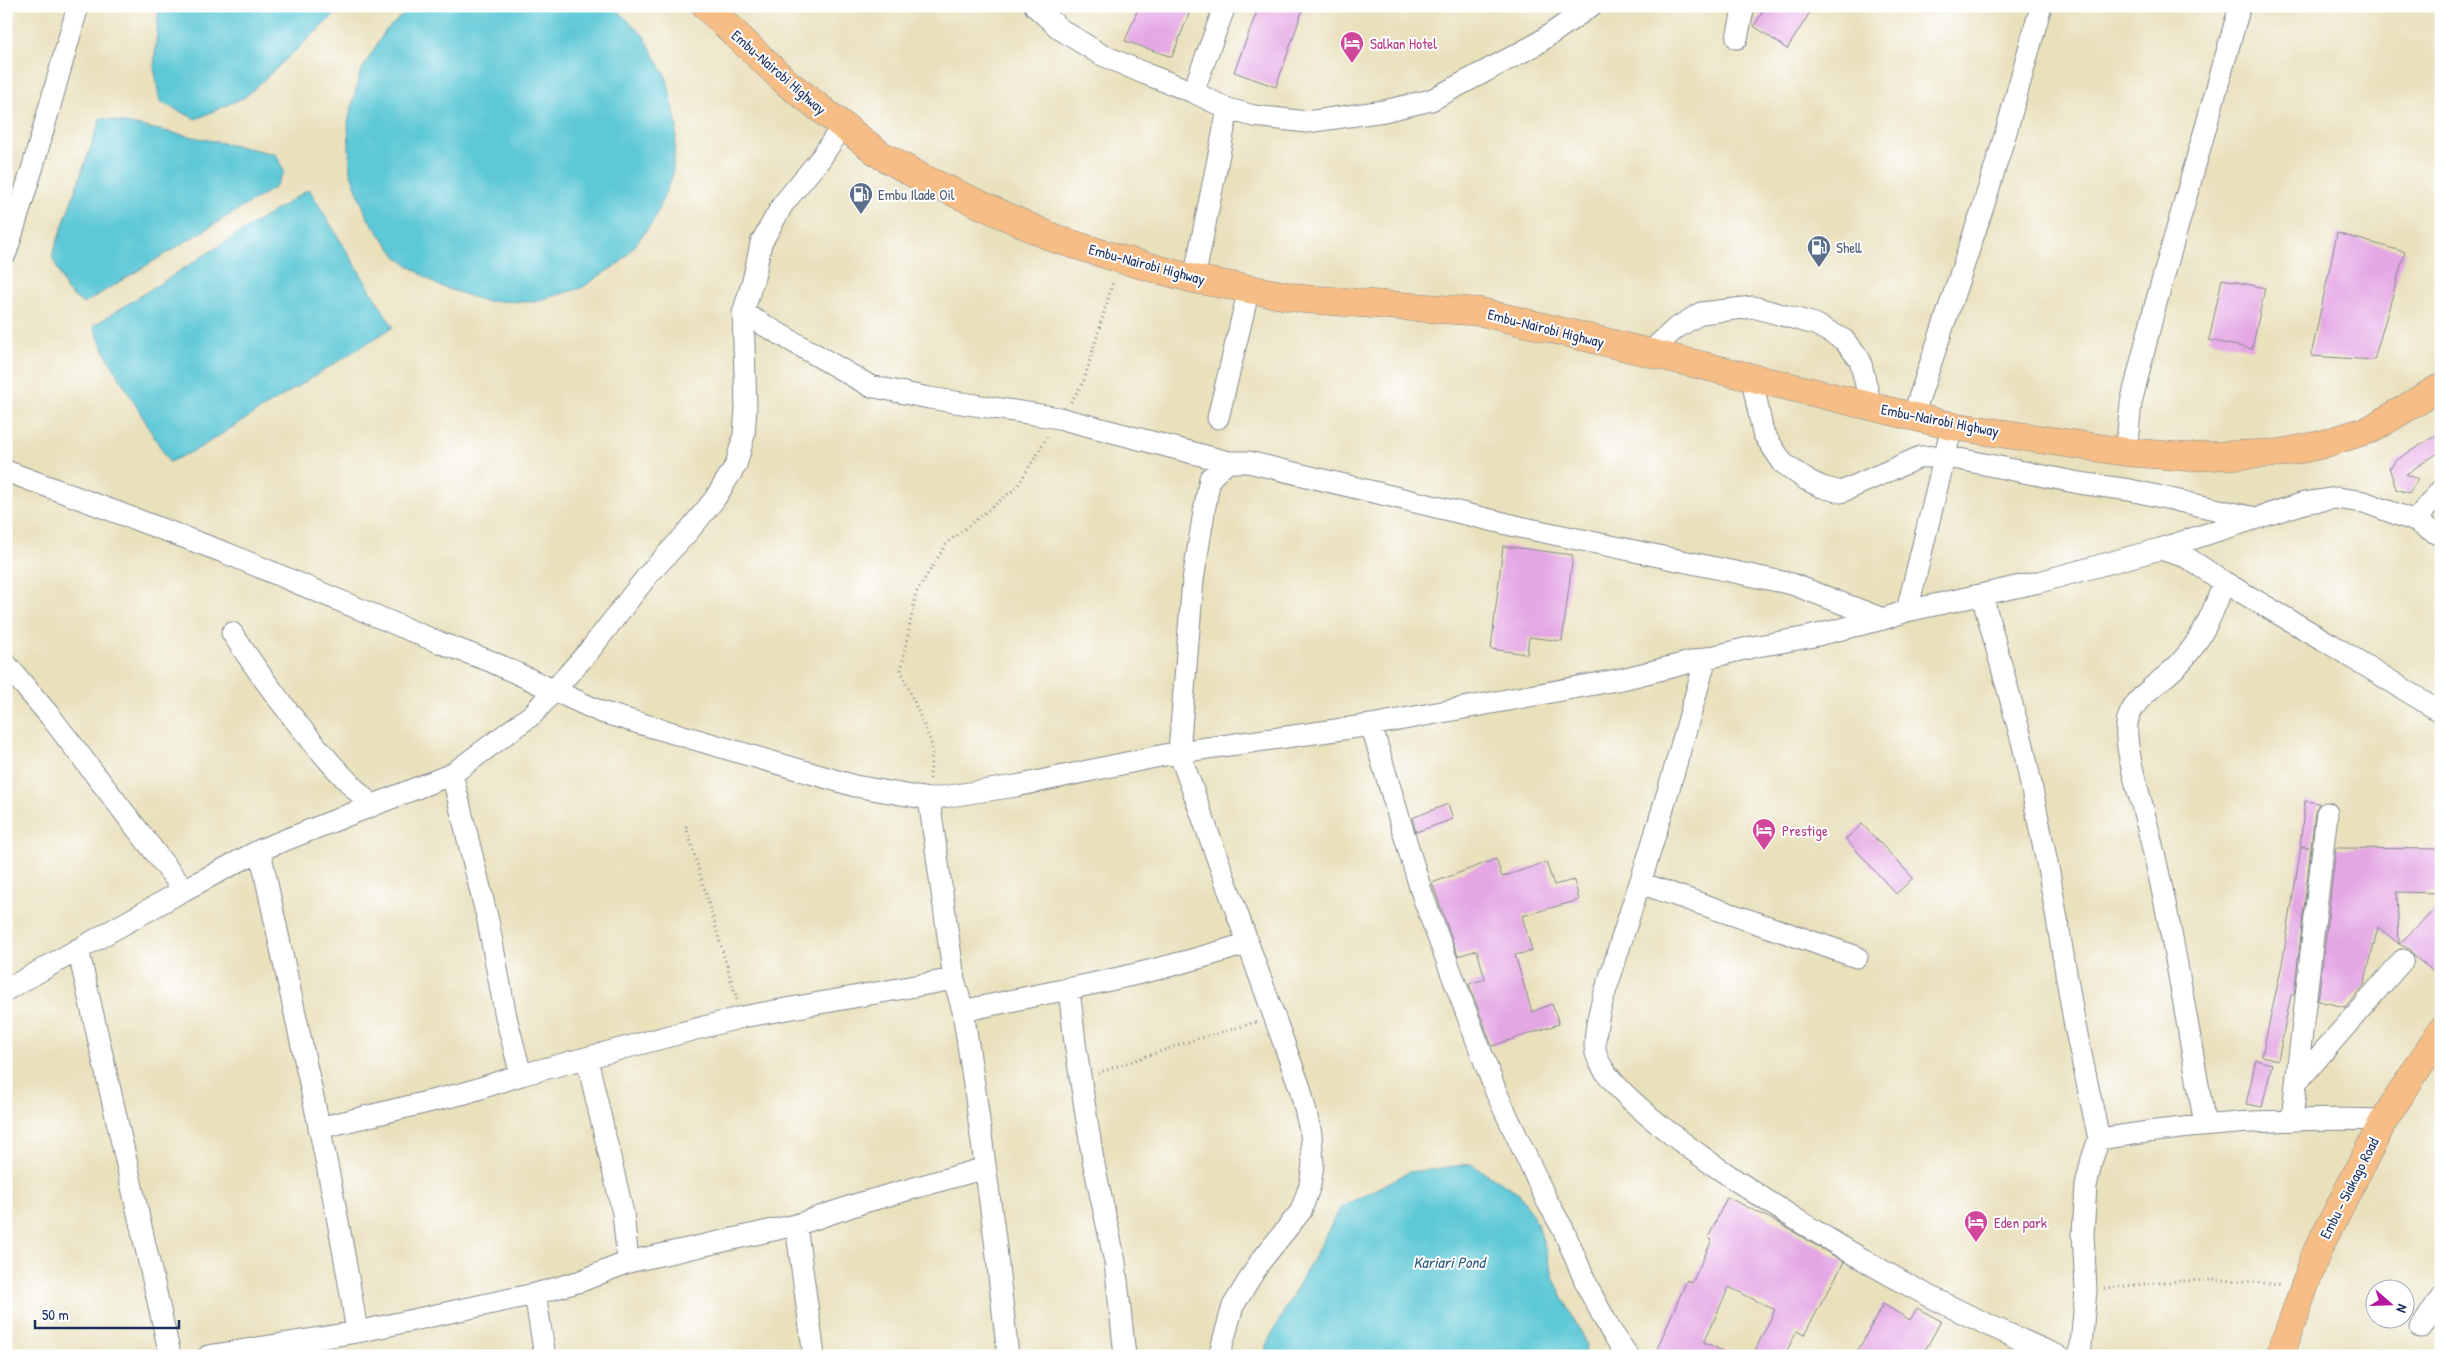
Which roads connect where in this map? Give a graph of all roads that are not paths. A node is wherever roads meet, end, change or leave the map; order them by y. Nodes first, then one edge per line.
1 (78, 6) edge
2 (706, 6) edge
3 (1035, 6) edge
4 (1225, 6) edge
5 (1591, 6) edge
6 (1744, 6) edge
7 (2040, 6) edge
8 (2240, 6) edge
9 (1737, 38) dead end
10 (1193, 92) junction
11 (1228, 109) junction
12 (842, 126) junction
13 (6, 253) edge
14 (1194, 279) junction
15 (1249, 289) junction
16 (743, 313) junction
17 (1648, 354) junction
18 (1752, 379) junction
19 (2441, 387) edge
20 (1871, 406) junction
21 (1913, 416) junction
22 (1218, 418) dead end
23 (1952, 426) junction
24 (2126, 452) junction
25 (1944, 456) junction
26 (1228, 462) junction
27 (6, 470) edge
28 (2441, 490) edge
29 (2255, 518) junction
30 (2415, 521) junction
31 (2441, 536) edge
32 (2160, 549) junction
33 (2224, 582) junction
34 (1982, 595) junction
35 (1907, 611) junction
36 (1883, 619) junction
37 (232, 633) dead end
38 (1706, 658) junction
39 (6, 664) edge
40 (556, 691) junction
41 (2441, 712) edge
42 (1371, 725) junction
43 (1179, 752) junction
44 (452, 774) junction
45 (929, 799) junction
46 (372, 806) junction
47 (2327, 814) dead end
48 (260, 850) junction
49 (1640, 883) junction
50 (184, 890) junction
51 (1248, 944) junction
52 (78, 949) junction
53 (1857, 957) dead end
54 (2403, 960) dead end
55 (954, 979) junction
56 (1069, 988) junction
57 (6, 990) edge
58 (963, 1011) junction
59 (2441, 1030) edge
60 (588, 1059) junction
61 (521, 1074) junction
62 (2296, 1084) junction
63 (2292, 1119) junction
64 (2384, 1120) junction
65 (2205, 1125) junction
66 (319, 1128) junction
67 (2099, 1139) junction
68 (985, 1168) junction
69 (796, 1225) junction
70 (628, 1262) junction
71 (534, 1294) junction
72 (2441, 1297) edge
73 (2421, 1328) dead end
74 (357, 1332) junction
75 (168, 1356) edge
76 (208, 1356) edge
77 (545, 1356) edge
78 (814, 1356) edge
79 (1008, 1356) edge
80 (1125, 1356) edge
81 (1219, 1356) edge
82 (1628, 1356) edge
83 (2058, 1356) edge
84 (2080, 1356) edge
85 (2280, 1356) edge

1 - 13 street
2 - 12 main road, Embu-Nairobi Highway
3 - 10 street
4 - 10 street
5 - 11 street
6 - 9 street
7 - 21 street
8 - 24 street
10 - 11 street
11 - 14 street
12 - 14 main road, Embu-Nairobi Highway
12 - 16 street
14 - 15 main road, Embu-Nairobi Highway
15 - 17 main road, Embu-Nairobi Highway
15 - 22 street
16 - 26 street
16 - 40 street
17 - 18 main road, Embu-Nairobi Highway
17 - 20 street
18 - 20 main road, Embu-Nairobi Highway
18 - 25 street
19 - 24 main road, Embu-Nairobi Highway
20 - 21 main road, Embu-Nairobi Highway
21 - 23 main road, Embu-Nairobi Highway
23 - 24 main road, Embu-Nairobi Highway
23 - 25 street
25 - 29 street
25 - 35 street
26 - 36 street
26 - 43 street
27 - 40 street
28 - 30 street
29 - 30 street
29 - 32 street
30 - 31 street
32 - 33 street
32 - 34 street
33 - 41 street
33 - 65 street
34 - 35 street
34 - 67 street
35 - 36 street
36 - 38 street
37 - 46 street
38 - 42 street
38 - 49 street
39 - 50 street
40 - 44 street
40 - 45 street
42 - 43 street
42 - 82 street
43 - 45 street
43 - 51 street
44 - 46 street
44 - 61 street
45 - 55 street
46 - 48 street
47 - 62 street
48 - 50 street
48 - 66 street
49 - 53 street
49 - 83 street
50 - 52 street
51 - 56 street
51 - 81 street
52 - 57 street
52 - 75 street
54 - 62 street
55 - 58 street
55 - 60 street
56 - 58 street
56 - 80 street
58 - 68 street
59 - 64 main road, Embu - Siakago Road
60 - 61 street
60 - 70 street
61 - 66 street
62 - 63 street
63 - 64 street
63 - 65 street
64 - 85 main road, Embu - Siakago Road
65 - 67 street
66 - 74 street
67 - 84 street
68 - 69 street
68 - 79 street
69 - 70 street
69 - 78 street
70 - 71 street
71 - 74 street
71 - 77 street
72 - 73 street
74 - 76 street

